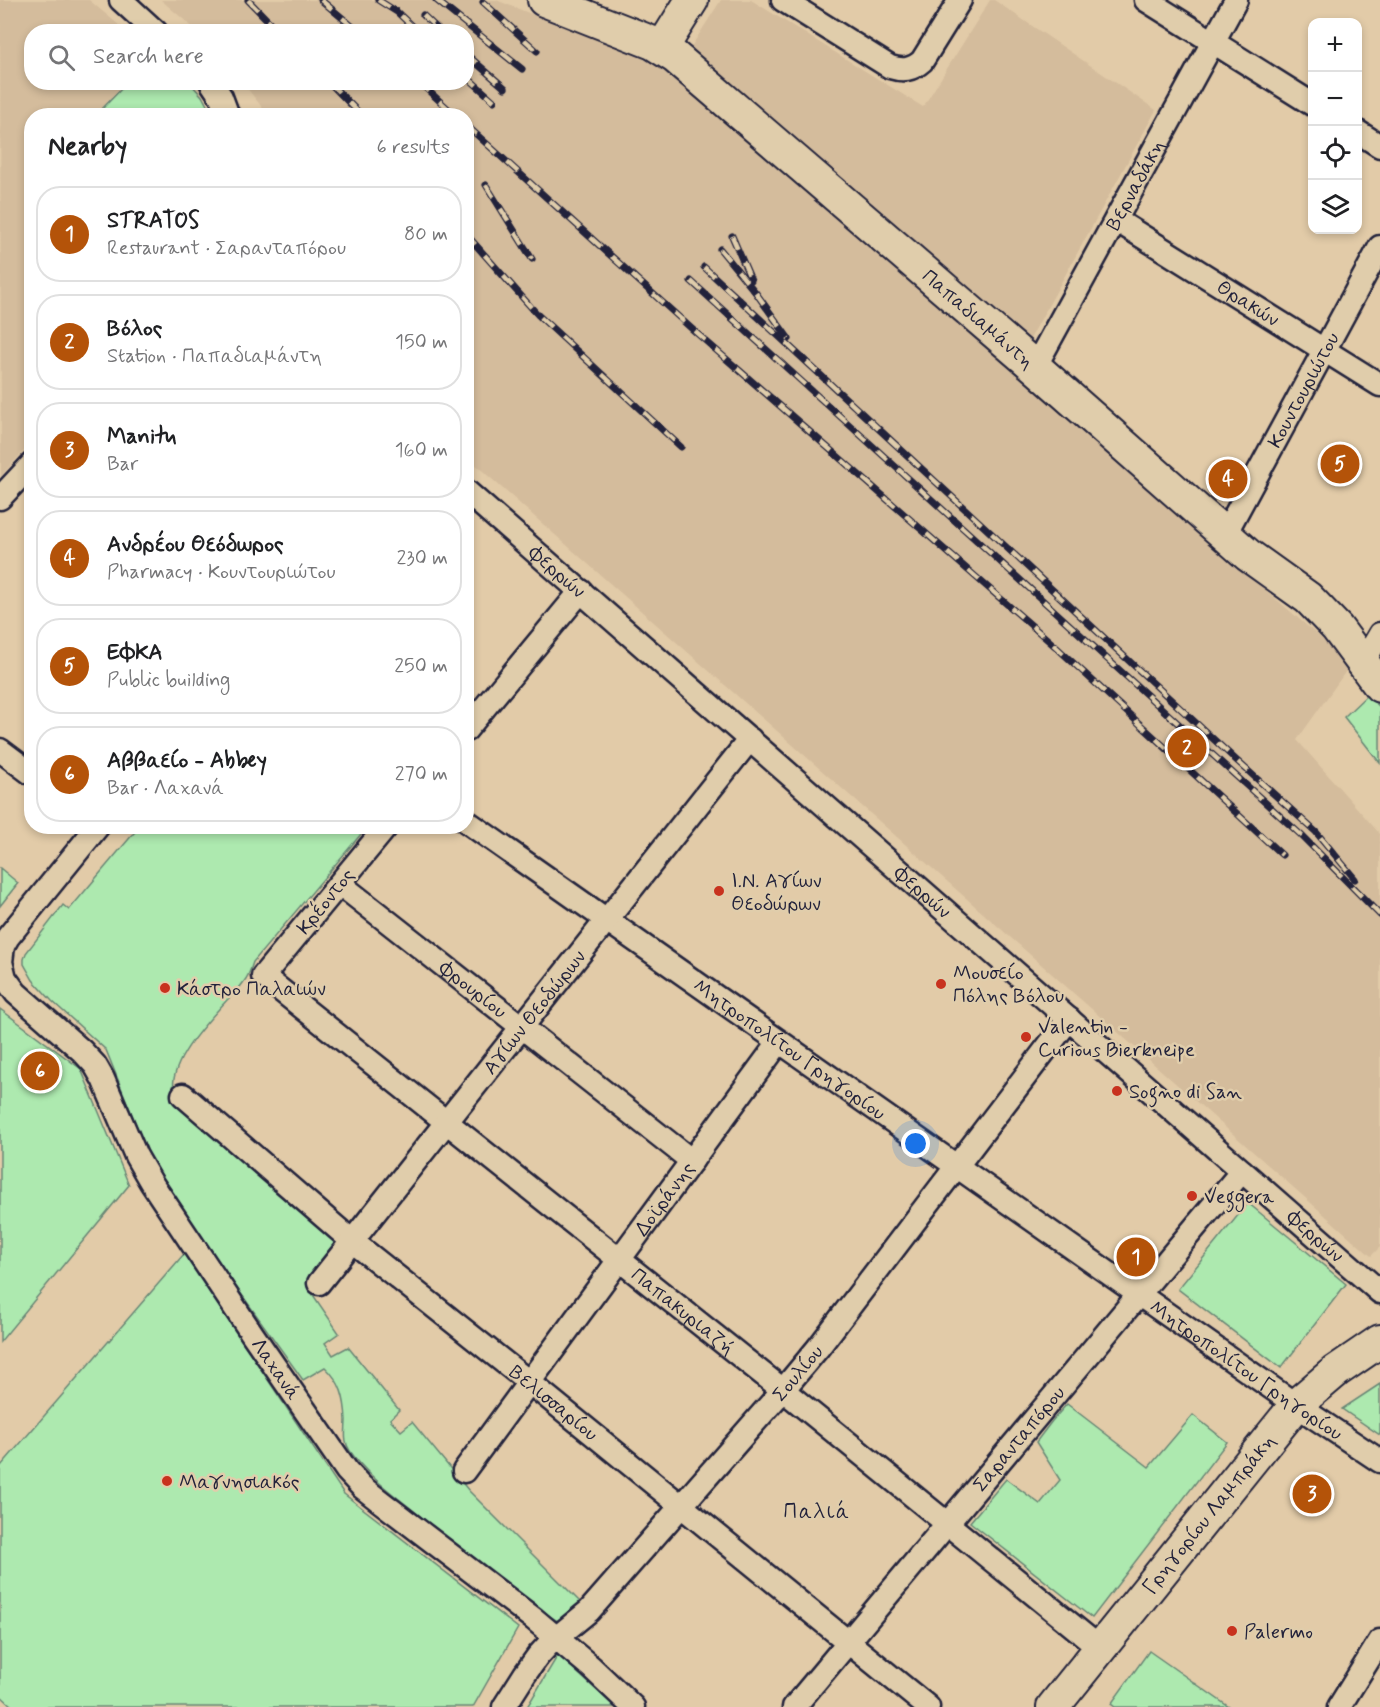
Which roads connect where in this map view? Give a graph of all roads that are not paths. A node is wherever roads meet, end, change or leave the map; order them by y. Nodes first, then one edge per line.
1 (121, 0) edge
2 (544, 0) edge
3 (692, 0) edge
4 (783, 0) edge
5 (960, 0) edge
6 (1146, 0) edge
7 (1236, 0) edge
8 (147, 24) edge
9 (1213, 42) junction
10 (662, 48) junction
11 (216, 90) edge
12 (1308, 101) edge
13 (225, 108) edge
14 (1362, 135) edge
15 (1380, 146) edge
16 (1116, 220) junction
17 (1380, 248) edge
18 (1325, 352) junction
19 (1035, 368) junction
20 (1380, 385) edge
21 (24, 476) edge
22 (2, 492) edge
23 (474, 498) edge
24 (1225, 534) junction
25 (580, 591) junction
26 (1380, 634) edge
27 (1371, 674) edge
28 (474, 719) edge
29 (750, 739) junction
30 (0, 750) edge
31 (24, 768) edge
32 (474, 827) edge
33 (92, 834) edge
34 (381, 834) edge
35 (340, 884) junction
36 (606, 920) junction
37 (1, 962) edge
38 (263, 976) joint
39 (1069, 1019) junction
40 (522, 1027) junction
41 (779, 1042) junction
42 (183, 1095) dead end
43 (446, 1122) junction
44 (692, 1161) junction
45 (957, 1167) junction
46 (1242, 1171) junction
47 (352, 1241) junction
48 (620, 1259) junction
49 (1376, 1280) edge
50 (319, 1283) dead end
51 (1138, 1294) junction
52 (1380, 1341) edge
53 (529, 1382) junction
54 (783, 1390) junction
55 (1296, 1405) junction
56 (1380, 1461) edge
57 (464, 1471) dead end
58 (681, 1506) junction
59 (947, 1524) junction
60 (556, 1638) junction
61 (848, 1642) junction
62 (1379, 1645) edge
63 (1100, 1648) junction
64 (504, 1707) edge
65 (633, 1707) edge
66 (794, 1707) edge
67 (928, 1707) edge
68 (1053, 1707) edge
69 (1339, 1707) edge

1 - 8 street
2 - 10 street, Παπαδιαμάντη
3 - 10 street
4 - 5 street
6 - 9 street
7 - 9 street, Βερναδάκη
9 - 12 street
9 - 16 street, Βερναδάκη
10 - 19 street, Παπαδιαμάντη
11 - 13 street
14 - 15 street
16 - 18 street, Θρακών
16 - 19 street, Βερναδάκη
17 - 18 street, Κουντουριώτου
18 - 20 street, Θρακών
18 - 24 street, Κουντουριώτου
19 - 24 street, Παπαδιαμάντη
21 - 22 street
23 - 25 street, Φερρών
24 - 27 street, Παπαδιαμάντη
25 - 28 street
25 - 29 street, Φερρών
26 - 27 street
29 - 36 street, Αγίων Θεοδώρων
29 - 39 street, Φερρών
30 - 31 street
32 - 36 street, Μητροπολίτου Γρηγορίου
33 - 37 street
34 - 35 street, Κρέοντος
35 - 38 street, Κρέοντος
35 - 40 street, Φρουρίου
36 - 40 street, Αγίων Θεοδώρων
36 - 41 street, Μητροπολίτου Γρηγορίου
37 - 60 street, Λαχανά
38 - 43 street, Παπακυριαζή
39 - 45 street, Σουλίου
39 - 46 street, Φερρών
40 - 43 street, Αγίων Θεοδώρων
40 - 44 street, Φρουρίου
41 - 44 street, Δοϊράνης
41 - 45 street, Μητροπολίτου Γρηγορίου
42 - 47 street, Βελισσαρίου
43 - 47 street, Αγίων Θεοδώρων
43 - 48 street, Παπακυριαζή
44 - 48 street, Δοϊράνης
45 - 51 street, Μητροπολίτου Γρηγορίου
45 - 54 street, Σουλίου
46 - 49 street, Φερρών
46 - 51 street, Σαρανταπόρου
47 - 50 street, Αγίων Θεοδώρων
47 - 53 street, Βελισσαρίου
48 - 53 street, Δοϊράνης
48 - 54 street, Παπακυριαζή
51 - 55 street, Μητροπολίτου Γρηγορίου
51 - 59 street, Σαρανταπόρου
52 - 55 street, Γρηγορίου Λαμπράκη
53 - 57 street, Δοϊράνης
53 - 58 street, Βελισσαρίου
54 - 58 street, Σουλίου
54 - 59 street, Παπακυριαζή
55 - 56 street, Μητροπολίτου Γρηγορίου
55 - 63 street, Γρηγορίου Λαμπράκη
58 - 60 street, Σουλίου
58 - 61 street, Βελισσαρίου
59 - 61 street, Σαρανταπόρου
59 - 63 street, Παπακυριαζή
60 - 64 street, Σουλίου
60 - 65 street, Λαχανά
61 - 66 street, Σαρανταπόρου
61 - 67 street, Βελισσαρίου
62 - 69 street
63 - 68 street, Γρηγορίου Λαμπράκη

